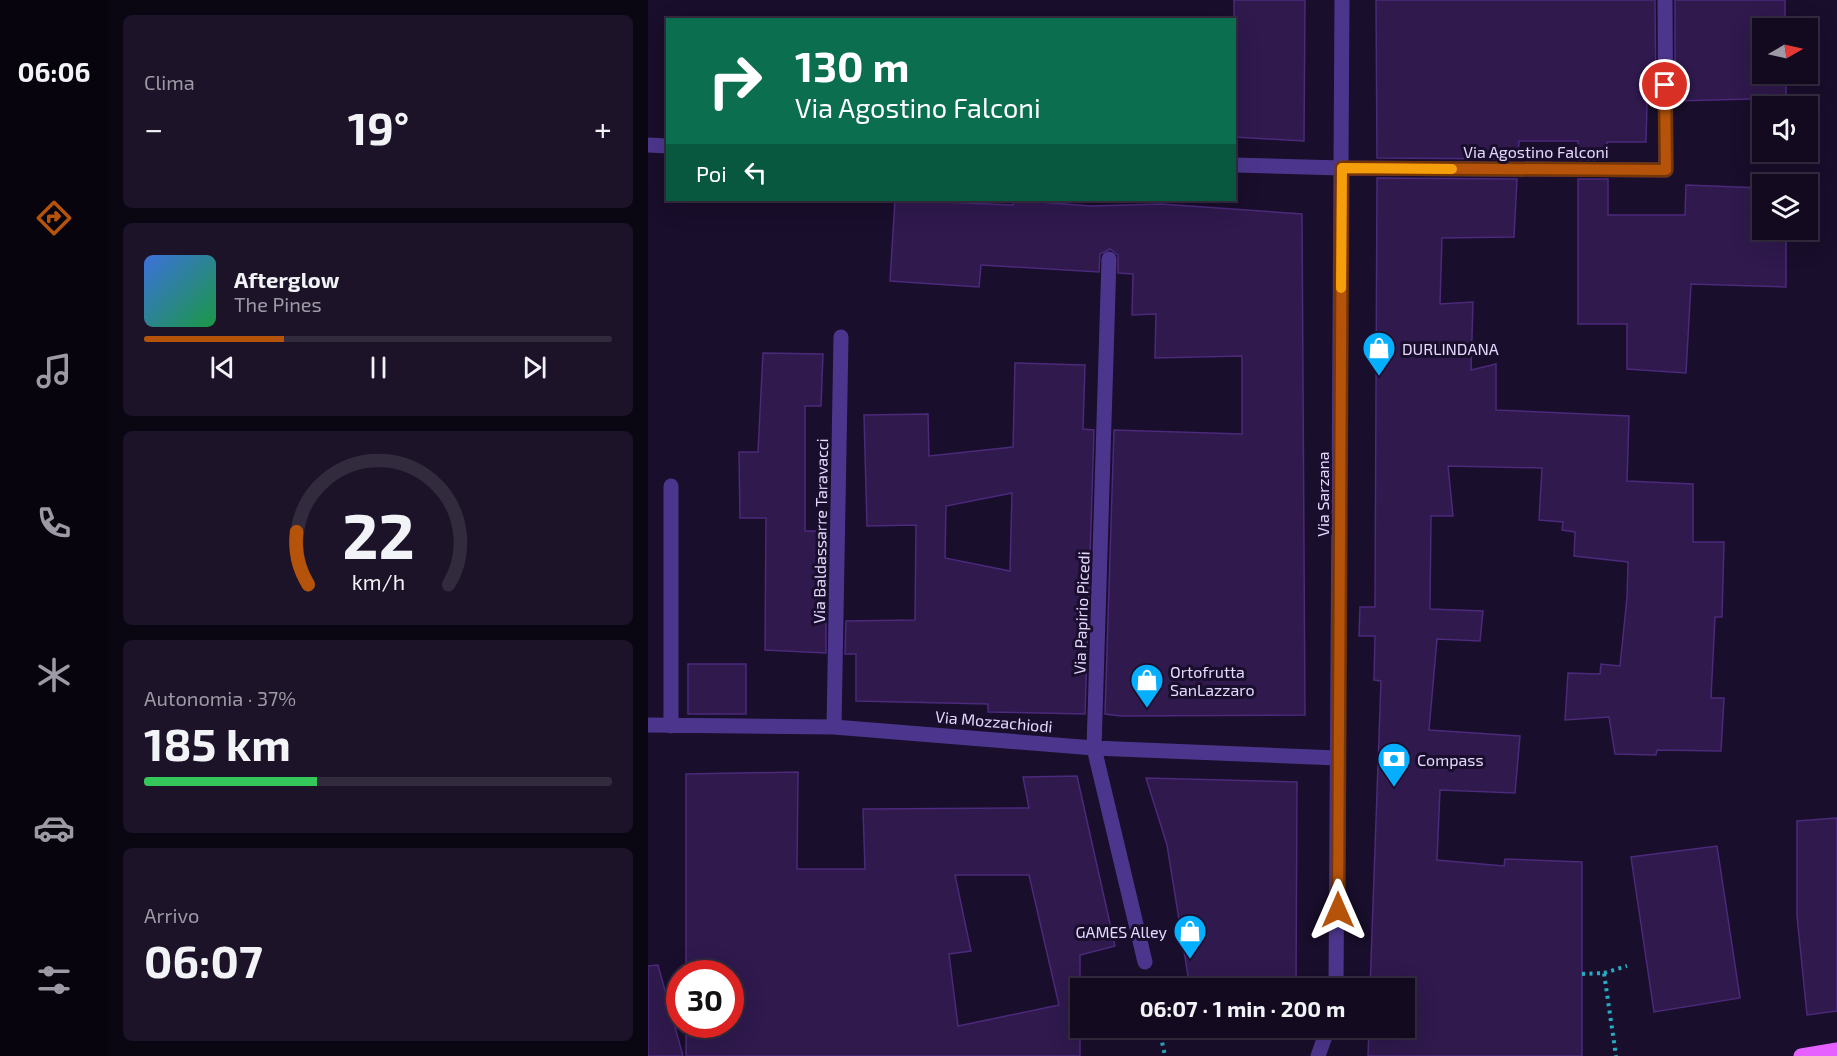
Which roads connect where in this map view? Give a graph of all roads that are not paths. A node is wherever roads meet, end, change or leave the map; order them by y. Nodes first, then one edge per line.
1 (1342, 0) edge
2 (1665, 0) edge
3 (648, 145) edge
4 (666, 146) edge
5 (1236, 165) edge
6 (1342, 168) junction
7 (1109, 259) dead end
8 (841, 337) dead end
9 (671, 486) dead end
10 (648, 725) edge
11 (671, 726) junction
12 (834, 727) junction
13 (1095, 748) junction
14 (1338, 758) junction
15 (1145, 962) dead end
16 (1336, 978) edge
17 (1324, 1038) edge
18 (1837, 1050) edge
19 (1318, 1056) edge
20 (1801, 1056) edge

1 - 6 street, Via Sarzana
2 - 6 street, Via Agostino Falconi
3 - 4 street
5 - 6 street, Via Agostino Falconi
6 - 14 street, Via Sarzana
7 - 13 street, Via Papirio Picedi
8 - 12 street, Via Baldassarre Taravacci
9 - 11 street
10 - 11 street, Via Mozzachiodi
11 - 12 street, Via Mozzachiodi
12 - 13 street, Via Mozzachiodi
13 - 14 street, Via Mozzachiodi
13 - 15 street, Via Papirio Picedi
14 - 16 street, Via Sarzana
17 - 19 street
18 - 20 main road

